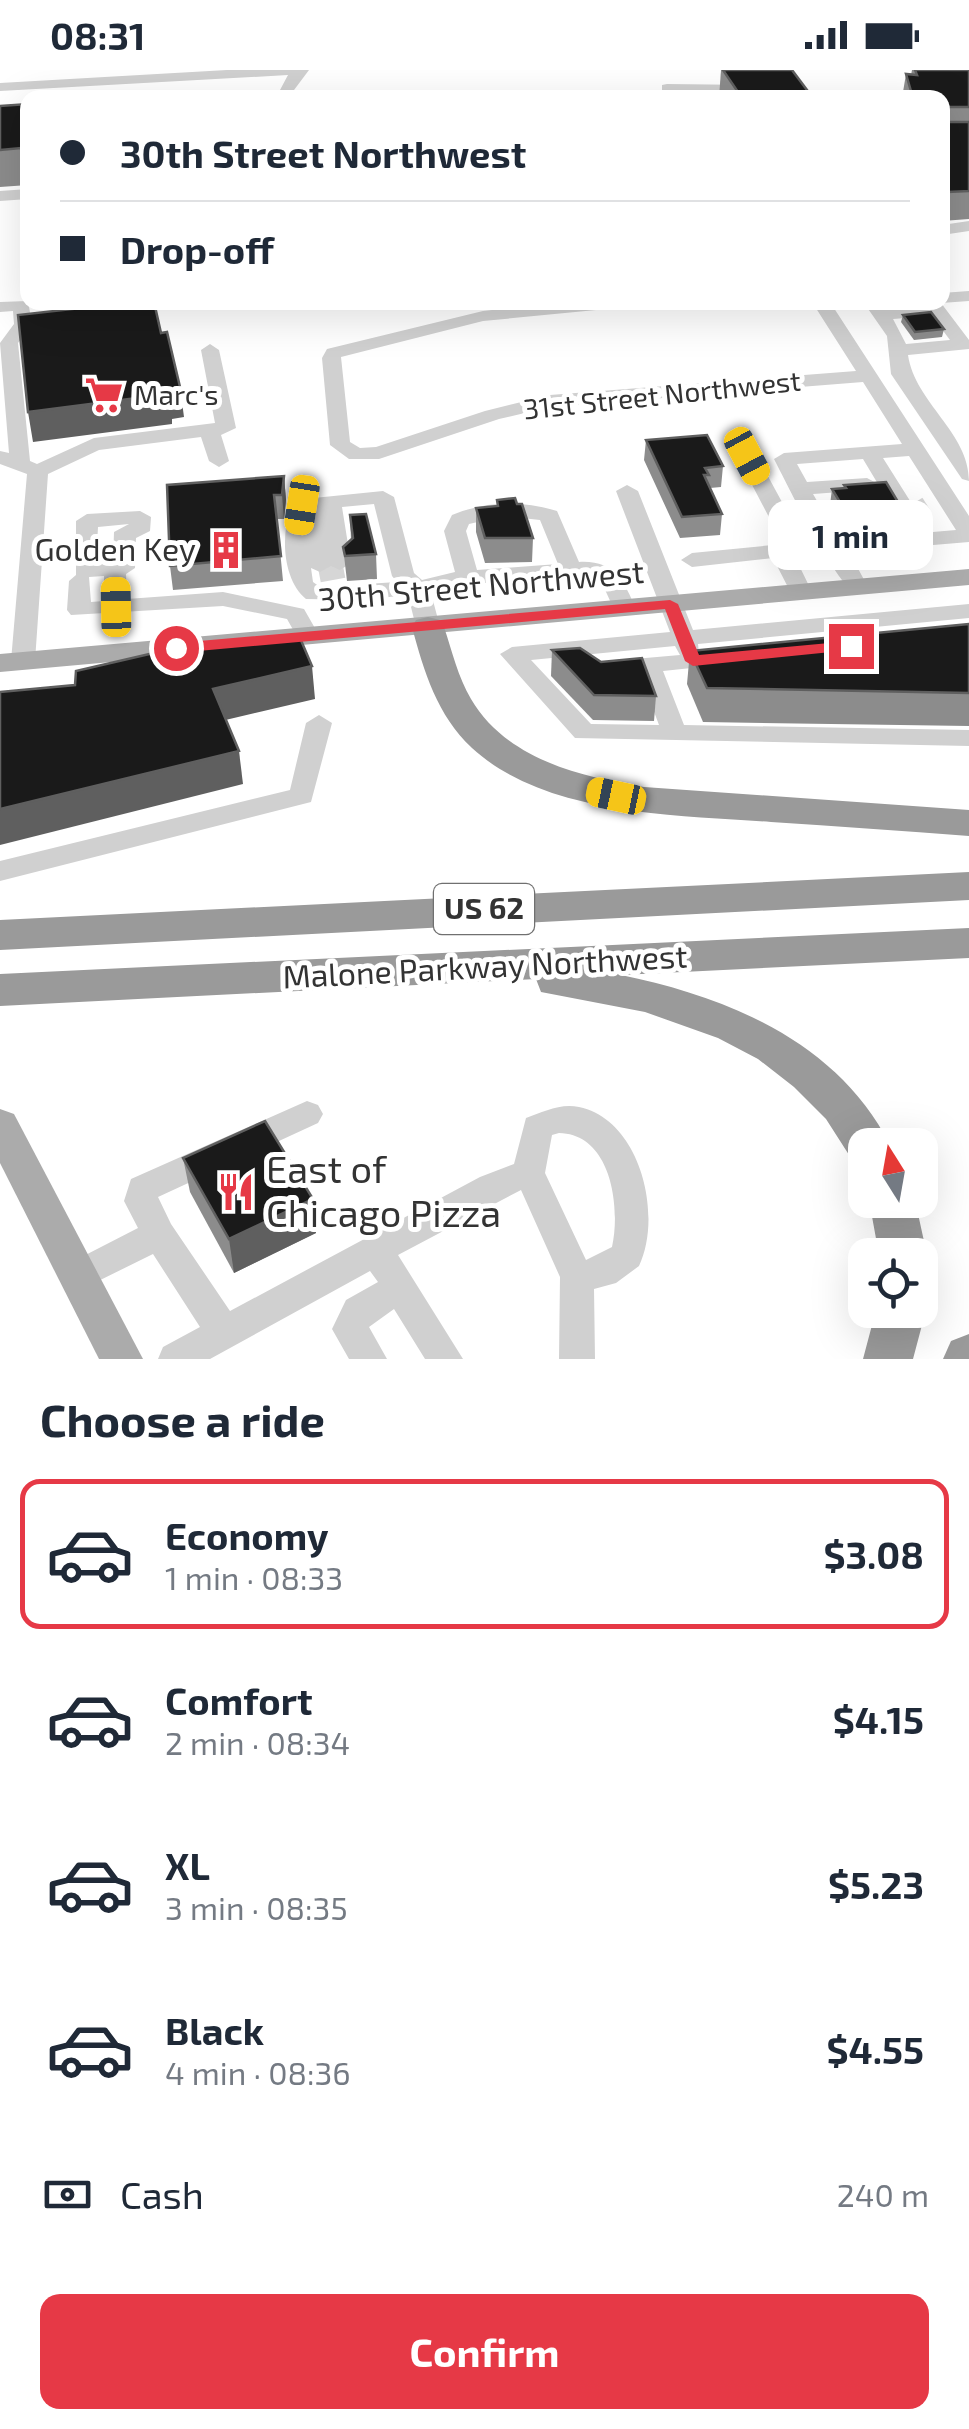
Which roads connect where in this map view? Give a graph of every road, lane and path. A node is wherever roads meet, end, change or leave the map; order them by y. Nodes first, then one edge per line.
1 (300, 70) edge
2 (35, 77) edge
3 (0, 86) edge
4 (22, 310) edge
5 (550, 310) edge
6 (873, 317) edge
7 (940, 317) edge
8 (210, 350) dead end
9 (868, 376) junction
10 (209, 430) junction
11 (914, 449) junction
12 (869, 452) junction
13 (747, 456) dead end
14 (219, 461) dead end
15 (19, 464) edge
16 (969, 475) edge
17 (866, 484) edge
18 (800, 490) junction
19 (627, 491) dead end
20 (316, 504) junction
21 (969, 534) edge
22 (922, 539) junction
23 (835, 547) junction
24 (780, 552) junction
25 (692, 560) dead end
26 (115, 569) dead end
27 (571, 569) junction
28 (969, 577) edge
29 (468, 578) junction
30 (333, 580) junction
31 (80, 582) dead end
32 (857, 587) junction
33 (418, 588) junction
34 (801, 592) junction
35 (670, 604) junction
36 (116, 607) junction
37 (624, 608) junction
38 (969, 610) edge
39 (428, 626) junction
40 (969, 634) edge
41 (308, 637) junction
42 (584, 647) junction
43 (688, 649) junction
44 (8, 664) edge
45 (649, 665) junction
46 (319, 723) dead end
47 (675, 734) junction
48 (969, 738) edge
49 (969, 823) edge
50 (0, 871) edge
51 (969, 886) edge
52 (0, 936) edge
53 (969, 943) edge
54 (421, 970) junction
55 (0, 990) edge
56 (307, 1114) dead end
57 (0, 1125) edge
58 (855, 1128) edge
59 (529, 1172) junction
60 (159, 1234) junction
61 (376, 1250) junction
62 (78, 1276) junction
63 (577, 1277) junction
64 (400, 1288) junction
65 (896, 1328) edge
66 (224, 1333) junction
67 (120, 1359) edge
68 (176, 1359) edge
69 (370, 1359) edge
70 (445, 1359) edge
71 (577, 1359) edge
72 (888, 1359) edge

1 - 2 street
2 - 3 street
4 - 15 street
5 - 9 street, 31st Street Northwest
6 - 7 street
6 - 7 street
6 - 9 street
6 - 16 street
8 - 10 street
9 - 11 street
10 - 14 street
10 - 15 street
11 - 12 street
11 - 21 street
12 - 18 street
12 - 22 street
13 - 24 street
15 - 44 street
17 - 18 street
18 - 23 street
19 - 35 street
20 - 30 street
20 - 30 street
20 - 33 street
21 - 22 street
22 - 23 street
23 - 32 street
24 - 25 street
24 - 34 street
26 - 36 street
27 - 29 street
27 - 29 street
27 - 37 street
28 - 32 main road, 30th Street Northwest
29 - 33 street
30 - 33 street
31 - 36 street
32 - 34 main road, 30th Street Northwest
33 - 39 street
34 - 35 main road, 30th Street Northwest
35 - 37 main road, 30th Street Northwest
35 - 43 street
36 - 41 street
37 - 39 main road, 30th Street Northwest
38 - 43 street
39 - 41 main road, 30th Street Northwest
39 - 49 highway
40 - 43 street
41 - 44 main road, 30th Street Northwest
42 - 43 street
42 - 45 street
42 - 47 street
43 - 45 street
45 - 47 street
46 - 50 street
47 - 48 street
51 - 52 highway, Malone Parkway Northwest / US 62
53 - 54 highway, Malone Parkway Northwest / US 62
54 - 55 highway, Malone Parkway Northwest / US 62
54 - 58 highway
56 - 60 street
57 - 62 main road
59 - 61 street
59 - 63 street
59 - 63 street
60 - 62 street
60 - 66 street
61 - 64 street
61 - 66 street
62 - 67 main road
63 - 71 street
64 - 69 street
64 - 70 street
65 - 72 highway
66 - 68 street

